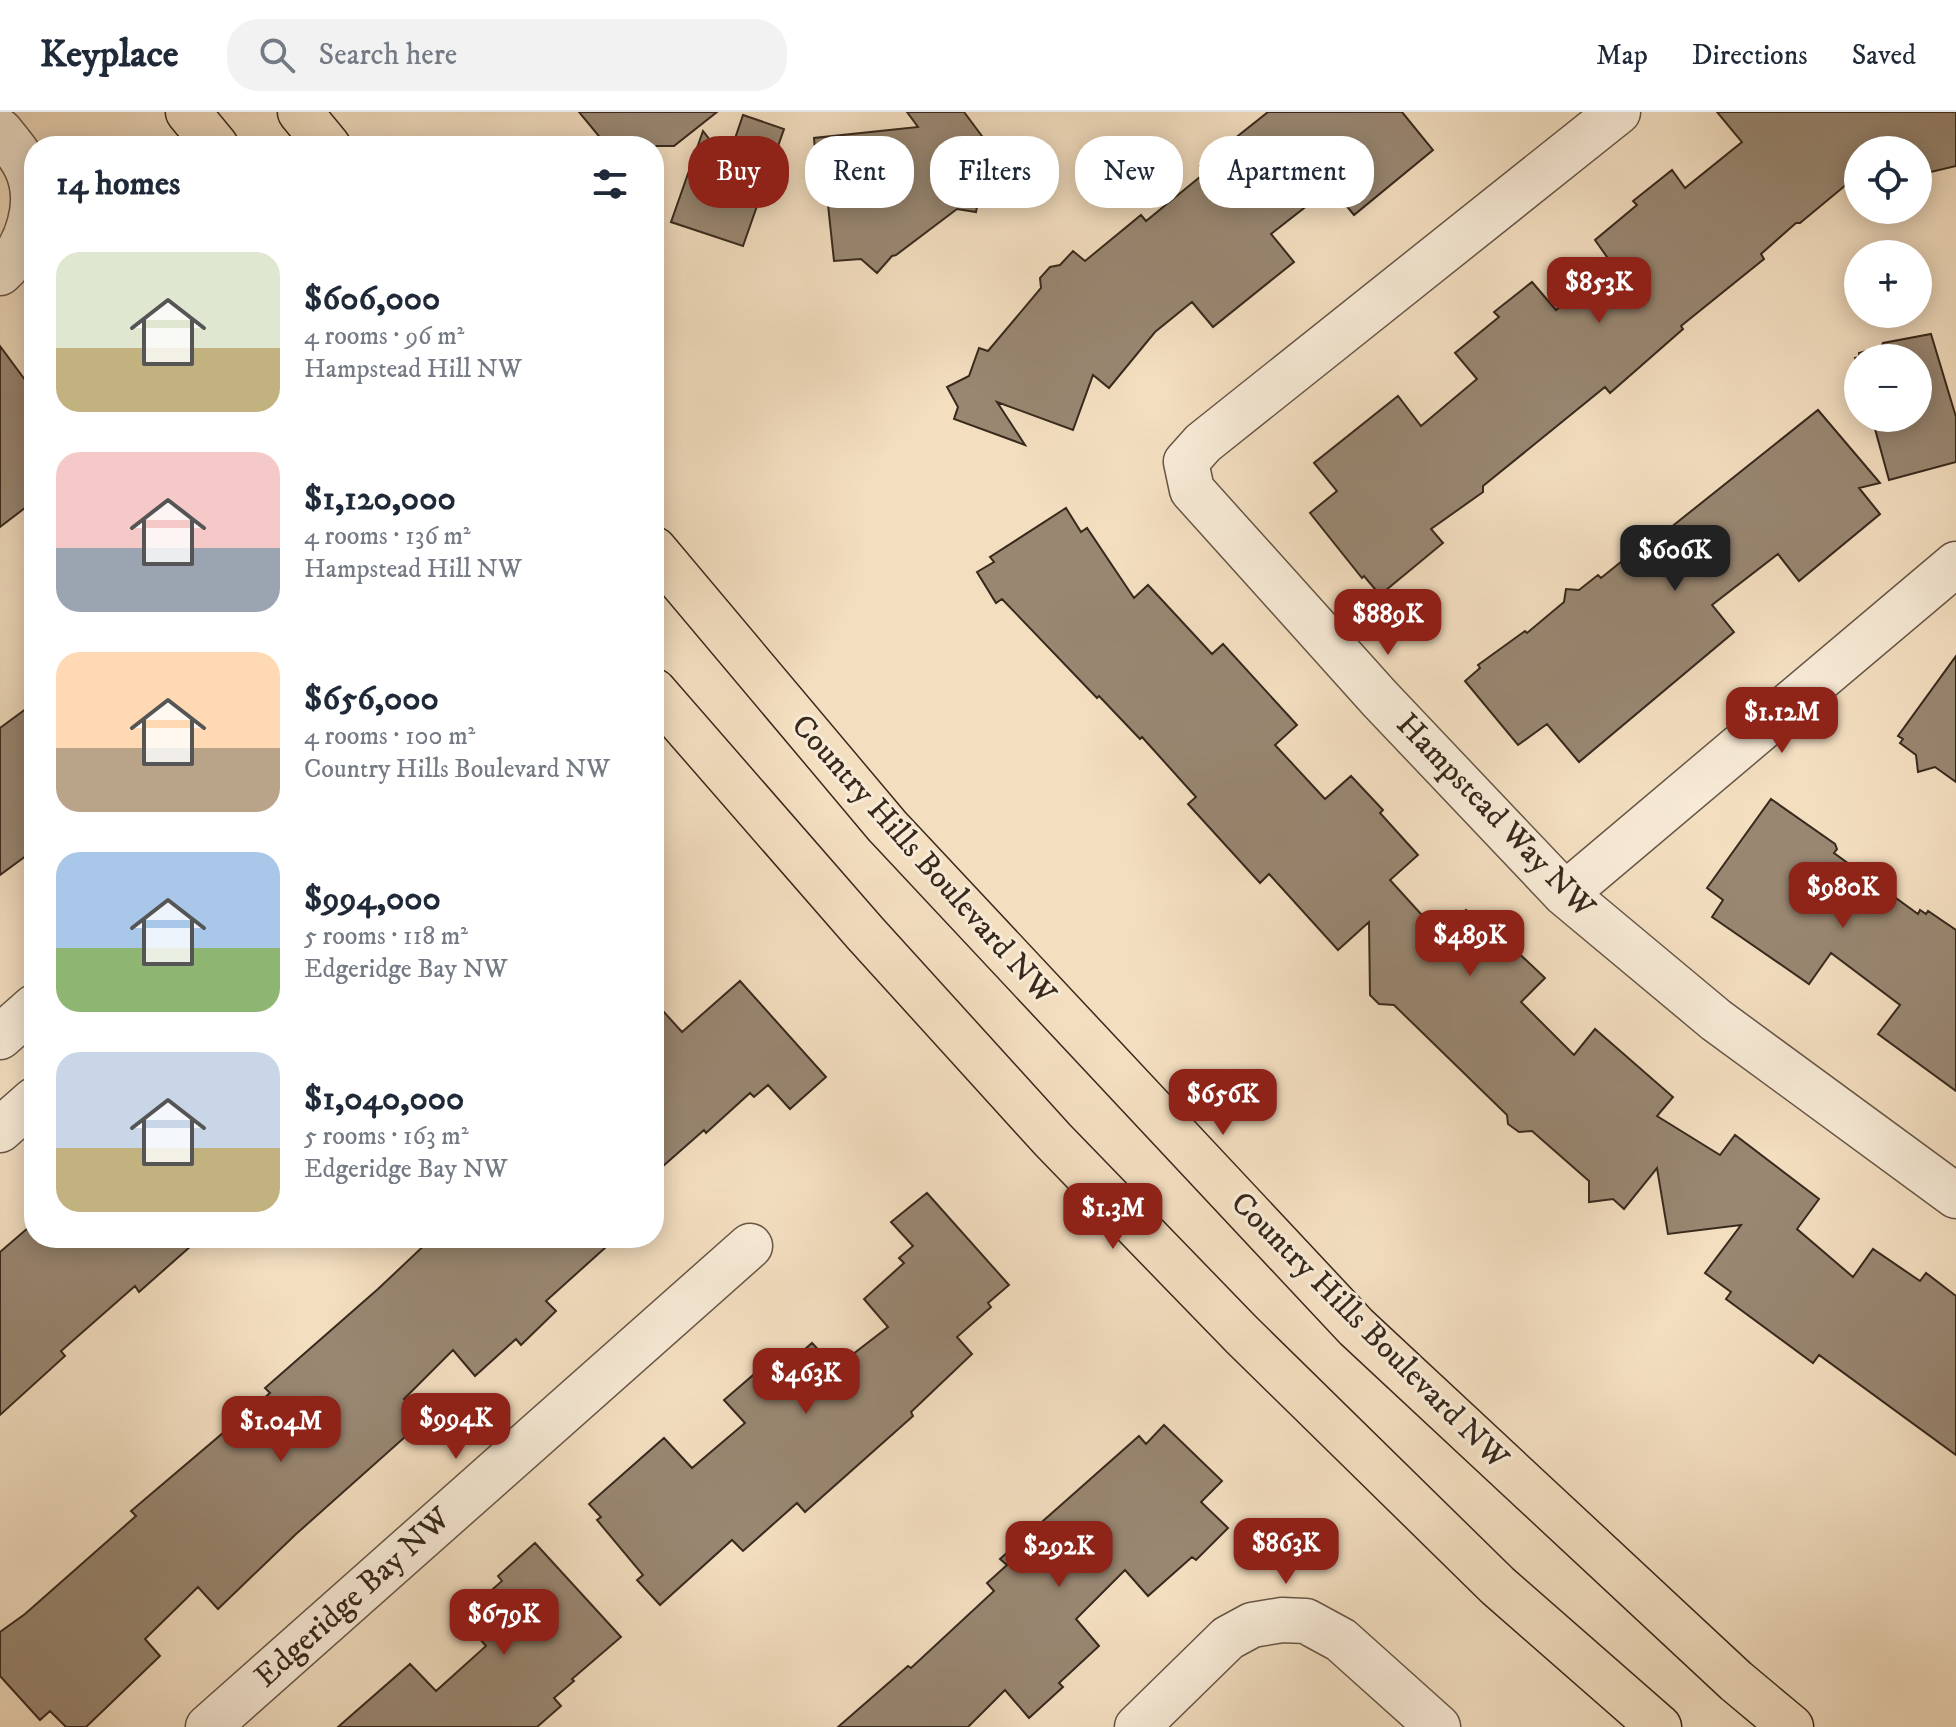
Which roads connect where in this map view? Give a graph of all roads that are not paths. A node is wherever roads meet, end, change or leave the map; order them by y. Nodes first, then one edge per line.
1 (188, 112) edge
2 (300, 112) edge
3 (1618, 112) edge
4 (0, 131) edge
5 (208, 136) edge
6 (320, 136) edge
7 (24, 164) edge
8 (24, 240) edge
9 (0, 273) edge
10 (664, 561) edge
11 (1956, 564) edge
12 (664, 702) edge
13 (1565, 894) junction
14 (24, 1016) edge
15 (0, 1037) edge
16 (24, 1109) edge
17 (0, 1130) edge
18 (1956, 1196) edge
19 (750, 1246) dead end
20 (208, 1727) edge
21 (1137, 1727) edge
22 (1438, 1727) edge
23 (1659, 1727) edge
24 (1791, 1727) edge

1 - 5 main road
2 - 6 main road
3 - 13 street, Hampstead Way NW
4 - 7 street
8 - 9 street
10 - 24 main road, Country Hills Boulevard NW
11 - 13 street
12 - 23 main road
13 - 18 street, Hampstead Way NW
14 - 15 street
16 - 17 street
19 - 20 street, Edgeridge Bay NW
21 - 22 street

